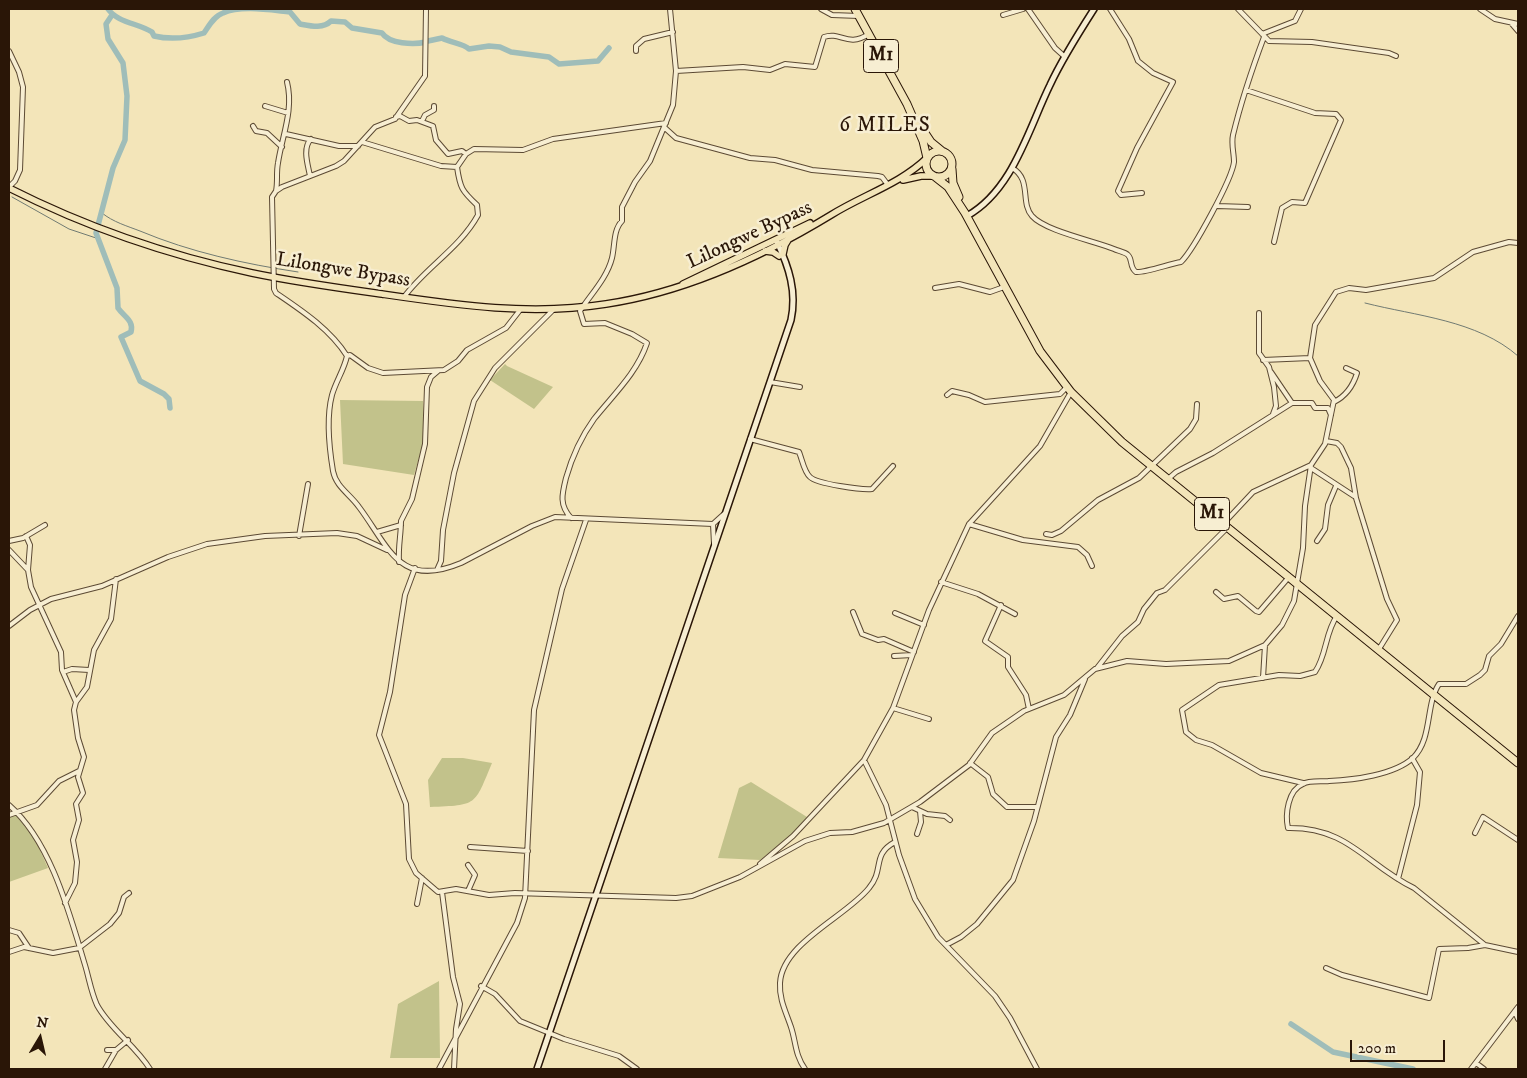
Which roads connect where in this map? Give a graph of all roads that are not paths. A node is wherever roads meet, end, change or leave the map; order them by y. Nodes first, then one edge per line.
1 (426, 9) edge
2 (670, 9) edge
3 (821, 9) edge
4 (856, 9) edge
5 (1024, 9) edge
6 (1028, 9) edge
7 (1094, 9) edge
8 (1110, 9) edge
9 (1238, 9) edge
10 (1301, 9) edge
11 (1480, 9) edge
12 (1003, 15) dead end
13 (859, 16) junction
14 (1512, 24) junction
15 (1518, 24) edge
16 (1518, 31) edge
17 (673, 32) junction
18 (869, 34) junction
19 (1263, 36) junction
20 (9, 51) edge
21 (636, 51) dead end
22 (1065, 56) junction
23 (1396, 56) dead end
24 (676, 71) junction
25 (287, 82) dead end
26 (1246, 90) junction
27 (906, 104) junction
28 (265, 106) dead end
29 (434, 106) dead end
30 (288, 113) junction
31 (396, 116) junction
32 (422, 121) junction
33 (666, 123) junction
34 (252, 126) dead end
35 (664, 128) junction
36 (286, 134) junction
37 (311, 139) junction
38 (362, 142) junction
39 (358, 146) junction
40 (282, 147) junction
41 (945, 152) junction
42 (466, 154) junction
43 (927, 158) junction
44 (458, 167) junction
45 (952, 167) junction
46 (1012, 168) junction
47 (310, 176) junction
48 (934, 176) junction
49 (891, 183) junction
50 (9, 188) edge
51 (276, 190) junction
52 (1142, 193) dead end
53 (1217, 206) junction
54 (1248, 207) dead end
55 (831, 215) junction
56 (966, 215) junction
57 (796, 235) junction
58 (1274, 242) dead end
59 (775, 243) junction
60 (1518, 243) edge
61 (762, 252) junction
62 (781, 255) junction
63 (275, 278) junction
64 (683, 284) junction
65 (1004, 286) junction
66 (935, 288) dead end
67 (404, 297) junction
68 (583, 307) junction
69 (520, 310) junction
70 (553, 310) junction
71 (1259, 313) dead end
72 (347, 356) junction
73 (1310, 358) junction
74 (1263, 360) junction
75 (1269, 367) junction
76 (1346, 368) dead end
77 (438, 371) junction
78 (770, 382) junction
79 (800, 387) dead end
80 (1069, 390) junction
81 (947, 395) dead end
82 (1334, 402) junction
83 (1292, 403) junction
84 (1197, 404) dead end
85 (1273, 414) junction
86 (1331, 415) junction
87 (750, 439) junction
88 (1326, 441) junction
89 (893, 466) dead end
90 (1152, 466) junction
91 (1311, 466) junction
92 (1168, 478) junction
93 (308, 484) dead end
94 (1336, 486) junction
95 (1356, 498) junction
96 (725, 513) junction
97 (571, 518) junction
98 (586, 520) junction
99 (714, 524) junction
100 (970, 524) junction
101 (45, 525) dead end
102 (401, 525) junction
103 (1226, 525) junction
104 (377, 532) junction
105 (1046, 534) dead end
106 (26, 536) junction
107 (299, 536) junction
108 (9, 541) edge
109 (1317, 541) dead end
110 (714, 546) junction
111 (9, 550) edge
112 (388, 550) junction
113 (398, 562) junction
114 (1092, 566) dead end
115 (415, 568) junction
116 (28, 570) junction
117 (437, 570) junction
118 (1289, 577) junction
119 (116, 580) junction
120 (941, 582) junction
121 (1297, 583) junction
122 (1216, 592) dead end
123 (40, 606) junction
124 (1001, 606) junction
125 (853, 612) dead end
126 (895, 613) dead end
127 (1015, 614) dead end
128 (1337, 616) junction
129 (1518, 616) edge
130 (924, 625) junction
131 (9, 626) edge
132 (1265, 645) junction
133 (1379, 649) junction
134 (913, 653) junction
135 (894, 656) dead end
136 (89, 670) junction
137 (1095, 670) junction
138 (63, 672) junction
139 (1086, 677) junction
140 (1263, 678) junction
141 (1434, 695) junction
142 (76, 702) junction
143 (893, 708) junction
144 (1029, 709) junction
145 (929, 719) dead end
146 (1412, 758) junction
147 (864, 760) junction
148 (970, 763) junction
149 (1518, 763) edge
150 (79, 770) junction
151 (1304, 783) junction
152 (9, 805) edge
153 (912, 807) junction
154 (1037, 808) junction
155 (920, 811) junction
156 (17, 812) junction
157 (9, 814) edge
158 (890, 819) junction
159 (950, 820) dead end
160 (1474, 832) dead end
161 (917, 834) dead end
162 (1518, 840) edge
163 (896, 842) junction
164 (470, 847) dead end
165 (528, 851) junction
166 (468, 864) dead end
167 (759, 865) junction
168 (422, 878) junction
169 (1398, 879) junction
170 (468, 891) junction
171 (442, 892) junction
172 (129, 893) dead end
173 (526, 894) junction
174 (595, 896) junction
175 (65, 903) junction
176 (417, 904) dead end
177 (9, 930) edge
178 (1486, 944) junction
179 (946, 945) junction
180 (29, 948) junction
181 (79, 948) junction
182 (9, 952) edge
183 (1518, 952) edge
184 (1326, 968) dead end
185 (482, 986) junction
186 (1518, 1007) edge
187 (1514, 1012) junction
188 (1518, 1019) edge
189 (549, 1032) junction
190 (455, 1035) junction
191 (128, 1040) junction
192 (107, 1050) dead end
193 (116, 1050) junction
194 (1476, 1063) junction
195 (105, 1069) edge
196 (150, 1069) edge
197 (439, 1069) edge
198 (454, 1069) edge
199 (537, 1069) edge
200 (637, 1069) edge
201 (805, 1069) edge
202 (1037, 1069) edge
203 (1471, 1069) edge
204 (1484, 1069) edge

1 - 31 street
2 - 17 street
3 - 13 street
4 - 13 highway, M1
5 - 12 street
6 - 22 street
7 - 22 main road
8 - 52 street
9 - 19 street
10 - 19 street
11 - 14 street
13 - 18 highway, M1
14 - 15 street
14 - 16 street
17 - 21 street
17 - 24 street
18 - 24 street
18 - 27 highway, M1
19 - 23 street
19 - 26 street
20 - 50 street
22 - 46 main road
24 - 33 street
25 - 30 street
26 - 53 street
26 - 58 street
27 - 41 highway, M1
27 - 43 highway, M1
28 - 30 street
29 - 32 street
30 - 36 street
31 - 32 street
31 - 38 street
32 - 42 street
33 - 35 street
33 - 42 street
34 - 40 street
35 - 49 street
35 - 68 street
36 - 37 street
36 - 40 street
37 - 39 street
37 - 47 street
38 - 39 street
38 - 44 street
39 - 47 street
40 - 51 street
41 - 43 highway
41 - 45 highway, M1
42 - 44 street
43 - 48 highway, M1
43 - 49 main road, Lilongwe Bypass
44 - 67 street
45 - 48 highway
45 - 56 highway, M1
46 - 53 street
46 - 56 main road
47 - 51 street
48 - 49 main road, Lilongwe Bypass
48 - 56 highway, M1
49 - 55 main road, Lilongwe Bypass
50 - 63 main road, Lilongwe Bypass
51 - 63 street
53 - 54 street
55 - 57 main road, Lilongwe Bypass
55 - 59 main road, Lilongwe Bypass
56 - 65 highway, M1
57 - 59 main road, Lilongwe Bypass
57 - 62 main road
59 - 61 main road, Lilongwe Bypass
59 - 62 main road
59 - 64 main road, Lilongwe Bypass
60 - 73 street
61 - 62 main road
61 - 64 main road, Lilongwe Bypass
62 - 78 main road
63 - 67 main road, Lilongwe Bypass
63 - 72 street
64 - 68 main road, Lilongwe Bypass
65 - 66 street
65 - 80 highway, M1
67 - 69 main road, Lilongwe Bypass
68 - 70 main road, Lilongwe Bypass
68 - 97 street
69 - 70 main road, Lilongwe Bypass
69 - 77 street
70 - 117 street
71 - 74 street
72 - 77 street
72 - 104 street
73 - 74 street
73 - 82 street
74 - 75 street
75 - 83 street
75 - 85 street
76 - 82 street
77 - 102 street
78 - 79 street
78 - 87 main road
80 - 81 street
80 - 90 highway, M1
80 - 100 street
82 - 86 street
83 - 85 street
83 - 86 street
84 - 90 street
85 - 92 street
86 - 88 street
87 - 89 street
87 - 96 main road
88 - 91 street
88 - 95 street
90 - 92 highway, M1
90 - 105 street
91 - 94 street
91 - 103 street
91 - 121 street
92 - 103 highway, M1
93 - 107 street
94 - 95 street
94 - 109 street
95 - 133 street
96 - 99 street
96 - 110 main road
97 - 98 street
97 - 117 street
98 - 99 street
98 - 165 street
99 - 110 street
100 - 114 street
100 - 120 street
101 - 106 street
102 - 104 street
102 - 113 street
103 - 118 highway, M1
103 - 137 street
104 - 112 street
106 - 108 street
106 - 116 street
107 - 112 street
107 - 119 street
110 - 174 main road
111 - 116 street
112 - 113 street
113 - 115 street
115 - 117 street
115 - 168 street
116 - 123 street
118 - 121 highway, M1
118 - 122 street
119 - 123 street
119 - 136 street
120 - 124 street
120 - 130 street
121 - 128 highway, M1
121 - 132 street
123 - 131 street
123 - 138 street
124 - 127 street
124 - 144 street
125 - 134 street
126 - 130 street
128 - 133 highway, M1
128 - 140 street
129 - 141 street
130 - 134 street
132 - 137 street
132 - 140 street
133 - 141 highway, M1
134 - 135 street
134 - 143 street
136 - 138 street
136 - 142 street
137 - 139 street
138 - 142 street
139 - 144 street
139 - 154 street
140 - 151 street
141 - 146 street
141 - 149 highway, M1
142 - 150 street
143 - 145 street
143 - 147 street
144 - 148 street
146 - 151 street
146 - 169 street
147 - 158 street
147 - 167 street
148 - 153 street
148 - 154 street
150 - 156 street
150 - 175 street
151 - 169 street
152 - 156 street
153 - 155 street
153 - 158 street
154 - 179 street
155 - 159 street
155 - 161 street
156 - 157 street
156 - 175 street
158 - 163 street
158 - 167 street
160 - 162 street
163 - 179 street
163 - 201 street
164 - 165 street
165 - 173 street
166 - 170 street
167 - 174 street
168 - 171 street
168 - 176 street
169 - 178 street
170 - 171 street
170 - 173 street
171 - 190 street
172 - 181 street
173 - 174 street
173 - 185 street
174 - 189 main road
175 - 181 street
177 - 180 street
178 - 183 street
178 - 184 street
179 - 202 street
180 - 181 street
180 - 182 street
181 - 191 street
185 - 189 street
185 - 190 street
186 - 187 street
187 - 188 street
187 - 194 street
189 - 199 main road
189 - 200 street
190 - 197 street
190 - 198 street
191 - 193 street
191 - 196 street
192 - 193 street
193 - 195 street
194 - 203 street
194 - 204 street

